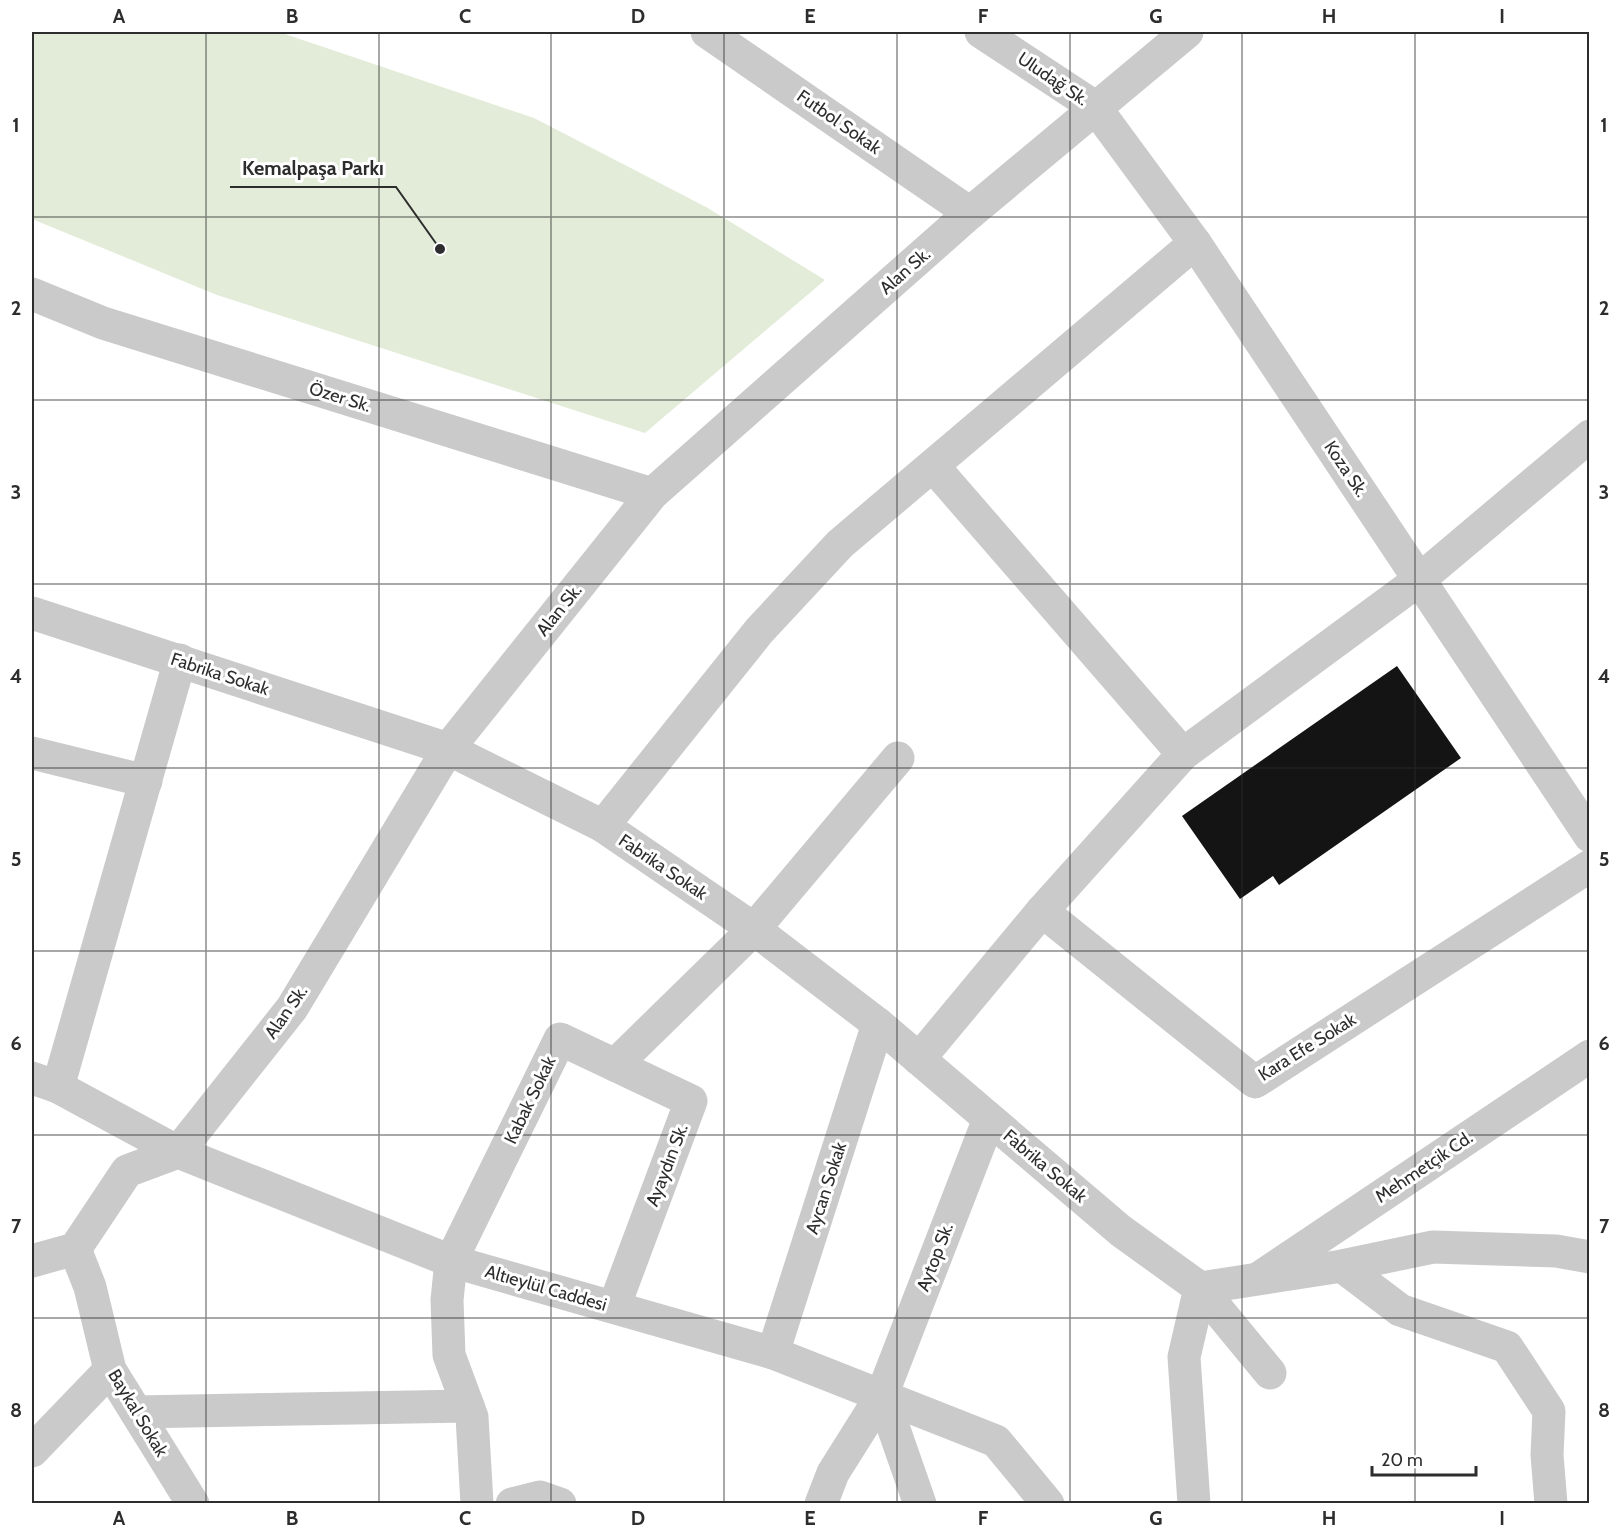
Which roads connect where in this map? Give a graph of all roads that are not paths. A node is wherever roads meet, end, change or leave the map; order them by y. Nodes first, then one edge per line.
1 (707, 32) edge
2 (981, 32) edge
3 (1187, 32) edge
4 (1095, 107) junction
5 (970, 213) junction
6 (1195, 243) junction
7 (32, 294) edge
8 (1590, 436) edge
9 (933, 466) junction
10 (652, 494) junction
11 (1419, 580) junction
12 (32, 613) edge
13 (180, 660) junction
14 (448, 749) junction
15 (32, 753) edge
16 (1183, 754) junction
17 (898, 758) dead end
18 (146, 780) junction
19 (603, 826) junction
20 (1590, 836) edge
21 (1590, 866) edge
22 (1042, 911) junction
23 (754, 929) junction
24 (878, 1024) junction
25 (1590, 1056) edge
26 (919, 1059) junction
27 (615, 1065) junction
28 (45, 1082) edge
29 (989, 1119) junction
30 (178, 1152) junction
31 (75, 1249) junction
32 (1590, 1257) edge
33 (32, 1261) edge
34 (451, 1261) junction
35 (1342, 1266) junction
36 (1259, 1278) junction
37 (1200, 1288) junction
38 (614, 1307) junction
39 (773, 1353) junction
40 (110, 1370) junction
41 (1270, 1373) dead end
42 (882, 1395) junction
43 (468, 1406) junction
44 (136, 1412) junction
45 (32, 1451) edge
46 (193, 1503) edge
47 (477, 1503) edge
48 (512, 1503) edge
49 (560, 1503) edge
50 (821, 1503) edge
51 (920, 1503) edge
52 (1048, 1503) edge
53 (1194, 1503) edge
54 (1551, 1503) edge

1 - 5 street, Futbol Sokak
2 - 4 street, Uludağ Sk.
3 - 4 street, Alan Sk.
4 - 5 street, Alan Sk.
4 - 6 street, Koza Sk.
5 - 10 street, Alan Sk.
6 - 9 street
6 - 11 street, Koza Sk.
7 - 10 street, Özer Sk.
8 - 11 street
9 - 16 street
9 - 19 street
10 - 14 street, Alan Sk.
11 - 16 street
11 - 20 street, Koza Sk.
12 - 13 street, Fabrika Sokak
13 - 14 street, Fabrika Sokak
13 - 18 street
14 - 19 street, Fabrika Sokak
14 - 30 street, Alan Sk.
15 - 18 street
16 - 22 street
17 - 23 street
18 - 28 street
19 - 23 street, Fabrika Sokak
21 - 22 street, Kara Efe Sokak
22 - 26 street
23 - 24 street, Fabrika Sokak
23 - 27 street
24 - 26 street, Fabrika Sokak
24 - 39 street, Aycan Sokak
25 - 36 street, Mehmetçik Cd.
26 - 29 street, Fabrika Sokak
27 - 34 street, Kabak Sokak
27 - 38 street, Ayaydın Sk.
28 - 30 street, Altıeylül Caddesi
29 - 37 street, Fabrika Sokak
29 - 42 street, Aytop Sk.
30 - 31 street
30 - 34 street, Altıeylül Caddesi
31 - 33 street
31 - 40 street, Baykal Sokak
32 - 35 street
34 - 38 street, Altıeylül Caddesi
34 - 43 street
35 - 36 street
35 - 54 street
36 - 37 street
37 - 41 street, Fabrika Sokak
37 - 53 street
38 - 39 street, Altıeylül Caddesi
39 - 42 street, Altıeylül Caddesi
40 - 44 street, Baykal Sokak
40 - 45 street
42 - 50 street, Aytop Sk.
42 - 51 street
42 - 52 street, Altıeylül Caddesi
43 - 44 street
43 - 47 street
44 - 46 street, Baykal Sokak
48 - 49 street

